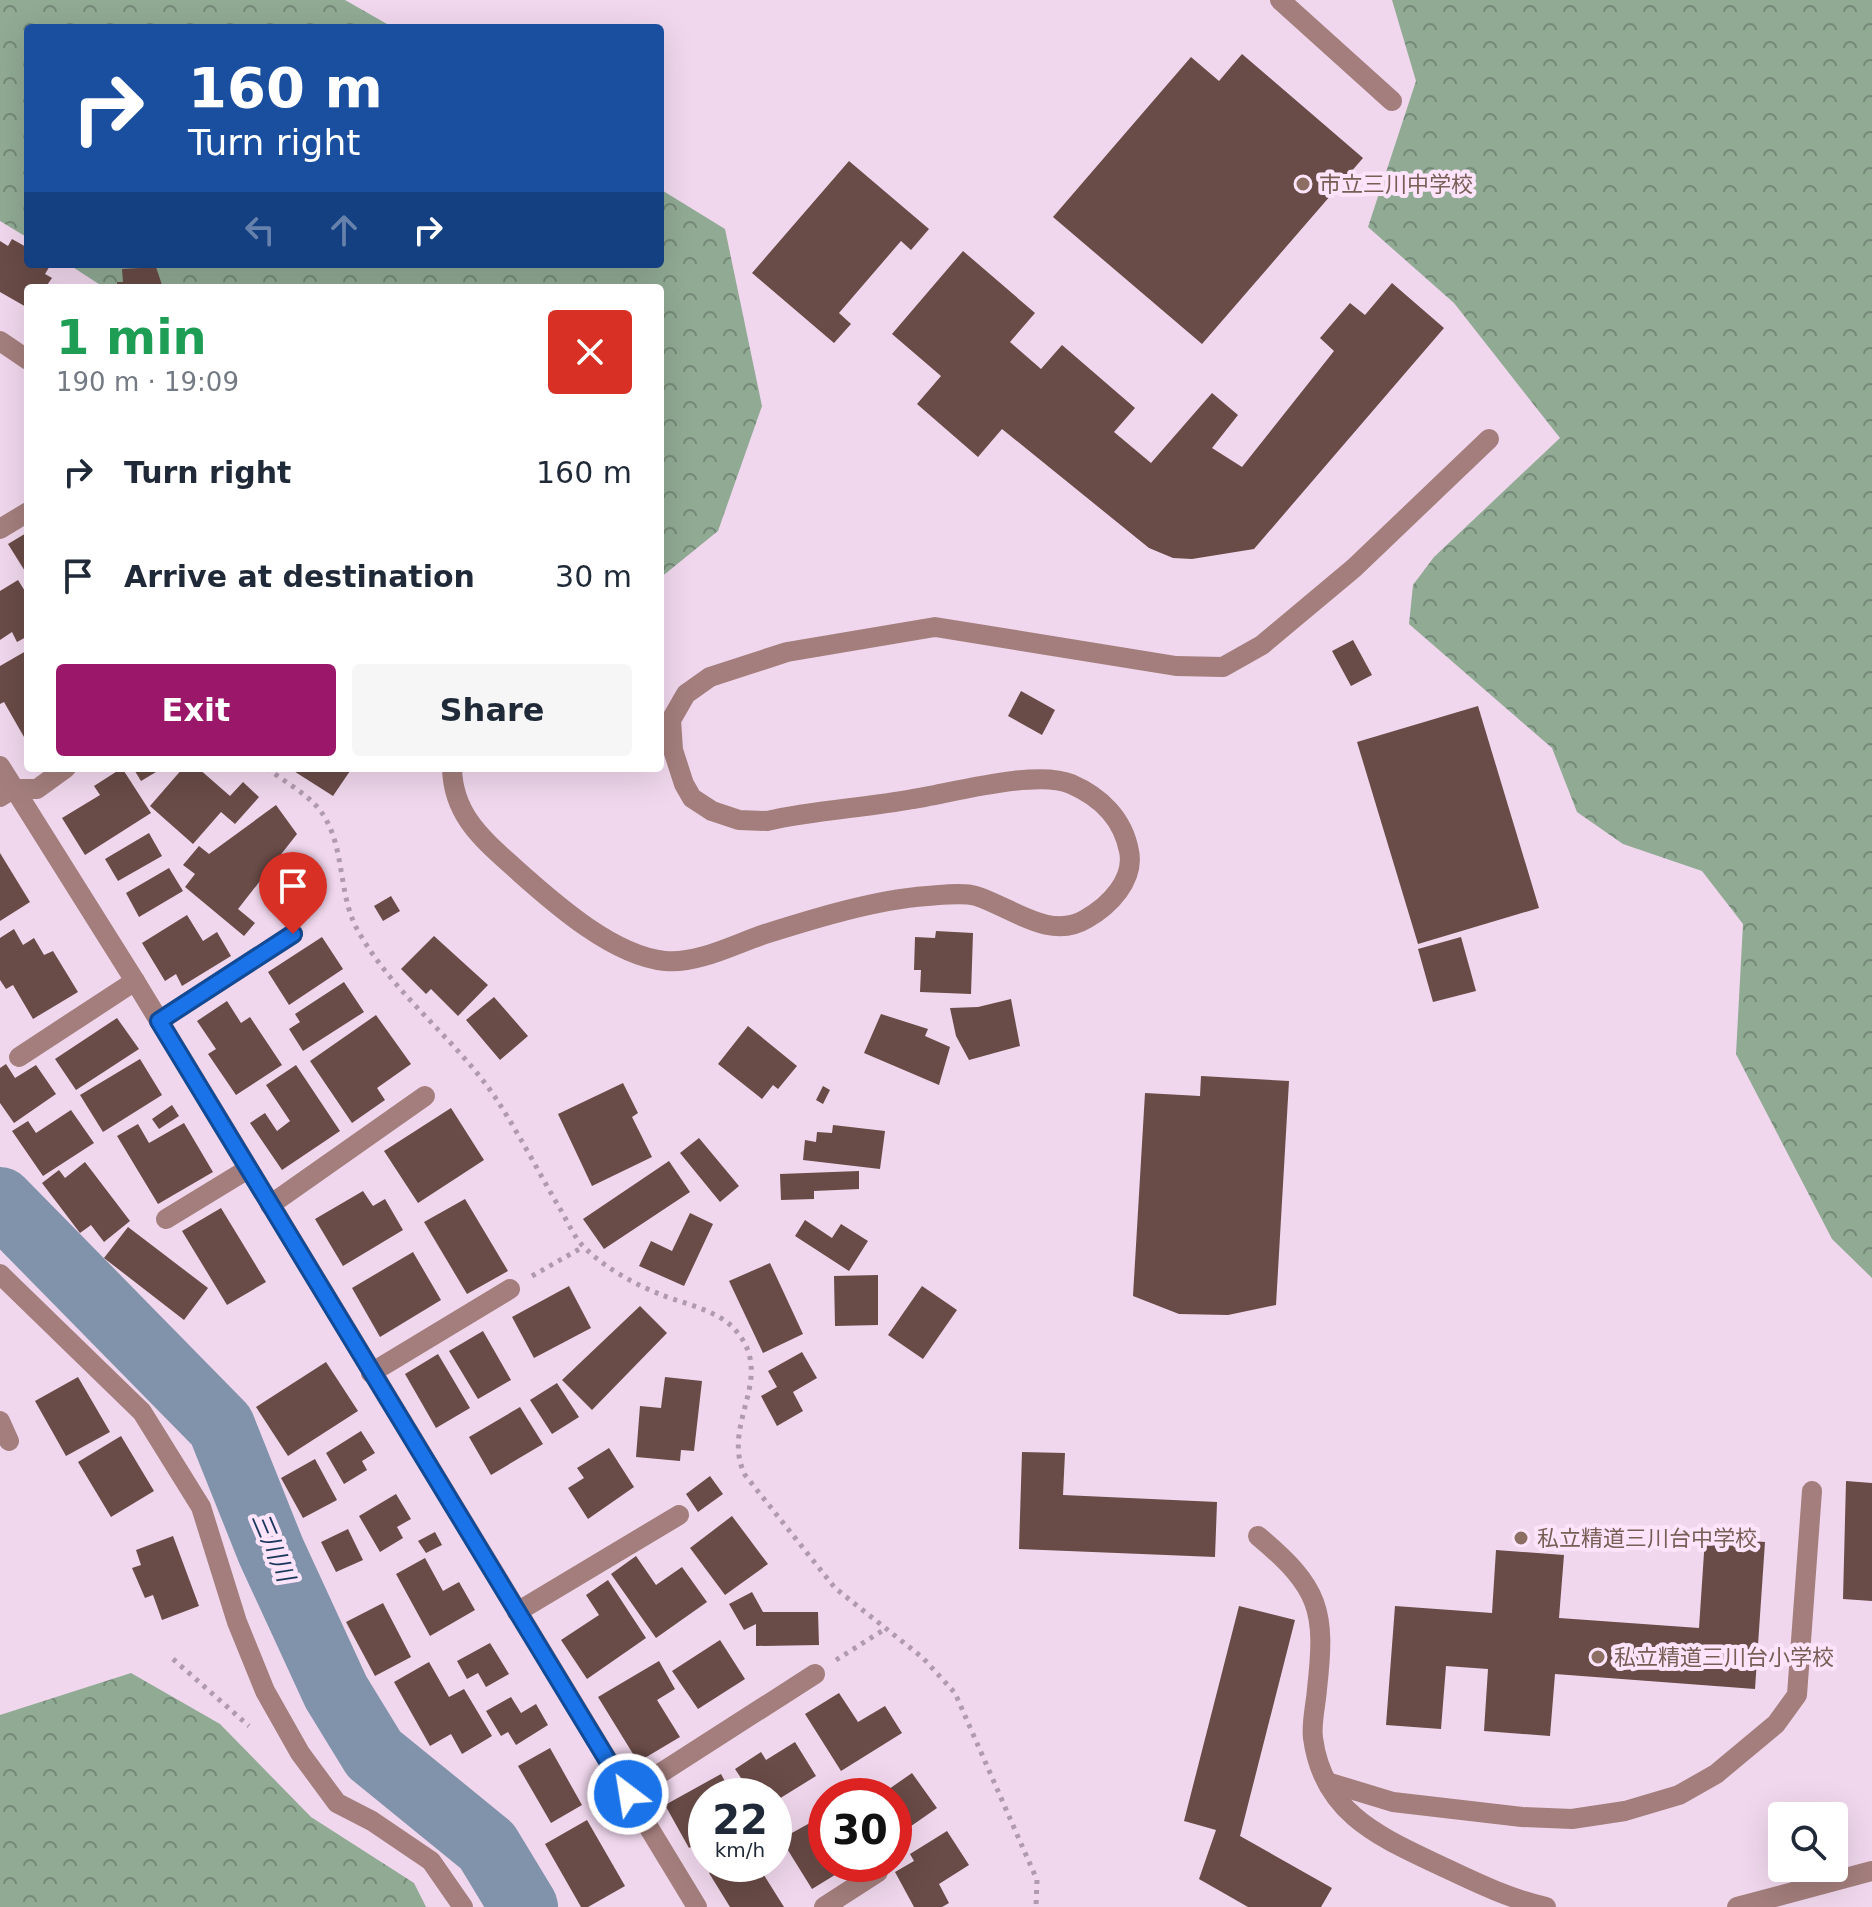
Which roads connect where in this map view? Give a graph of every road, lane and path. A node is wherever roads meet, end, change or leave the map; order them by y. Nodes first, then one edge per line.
1 (1280, 0) edge
2 (1392, 101) dead end
3 (0, 341) edge
4 (24, 357) edge
5 (1489, 439) dead end
6 (24, 514) edge
7 (0, 529) edge
8 (0, 766) edge
9 (60, 772) edge
10 (272, 772) edge
11 (452, 772) edge
12 (6, 793) edge
13 (293, 934) dead end
14 (135, 981) junction
15 (159, 1021) junction
16 (19, 1057) dead end
17 (425, 1096) dead end
18 (248, 1169) junction
19 (270, 1205) junction
20 (166, 1219) dead end
21 (583, 1247) junction
22 (0, 1274) edge
23 (510, 1289) joint
24 (371, 1373) junction
25 (0, 1421) edge
26 (9, 1441) dead end
27 (1812, 1491) dead end
28 (679, 1515) dead end
29 (1258, 1536) dead end
30 (517, 1612) junction
31 (886, 1629) junction
32 (815, 1674) joint
33 (1327, 1782) junction
34 (628, 1794) junction
35 (1872, 1871) edge
36 (863, 1882) edge
37 (463, 1907) edge
38 (697, 1907) edge
39 (824, 1907) edge
40 (1036, 1907) edge
41 (1546, 1907) edge
42 (1737, 1907) edge

1 - 2 street
3 - 4 street
5 - 11 street
6 - 7 street
8 - 12 street
9 - 12 street
10 - 21 path
12 - 14 street
13 - 15 street
14 - 15 street
14 - 16 street
15 - 18 street
17 - 19 street
18 - 19 street
18 - 20 street
19 - 24 street
21 - 23 path
21 - 31 path
22 - 37 street
23 - 24 street
24 - 30 street
25 - 26 street
27 - 33 street
28 - 30 street
29 - 33 street
30 - 34 street
31 - 32 path
31 - 40 path
32 - 34 street
33 - 41 street
34 - 38 street
35 - 42 street
36 - 39 street

